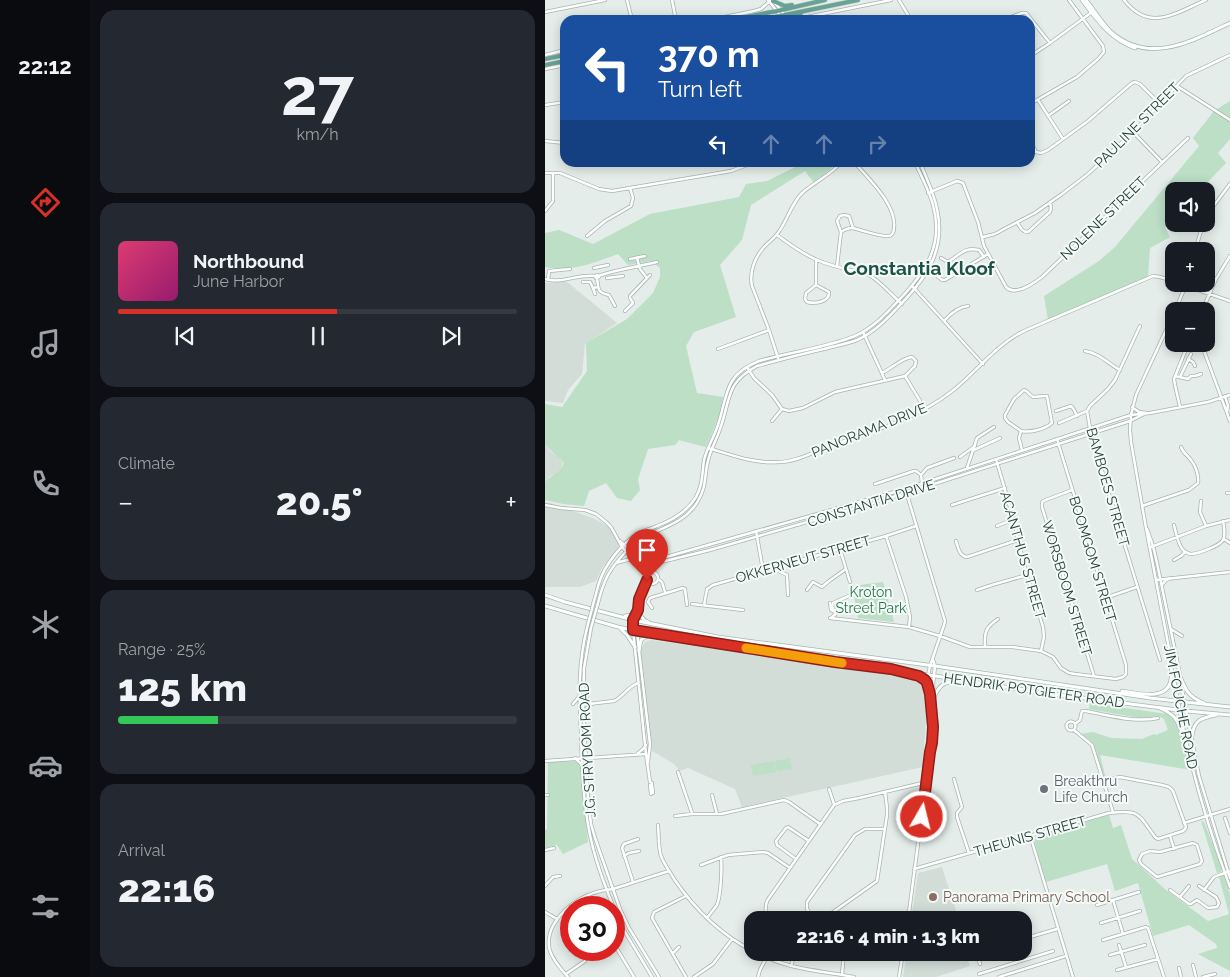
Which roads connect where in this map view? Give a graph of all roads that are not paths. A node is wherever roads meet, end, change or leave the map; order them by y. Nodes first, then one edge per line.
1 (583, 0) edge
2 (605, 0) edge
3 (627, 0) edge
4 (672, 0) edge
5 (825, 0) edge
6 (858, 0) edge
7 (891, 0) edge
8 (899, 0) edge
9 (1069, 0) edge
10 (1082, 0) edge
11 (1086, 0) edge
12 (1124, 0) edge
13 (1206, 0) edge
14 (771, 1) edge
15 (584, 4) junction
16 (806, 4) junction
17 (810, 9) junction
18 (779, 11) junction
19 (545, 12) edge
20 (1093, 12) junction
21 (631, 15) edge
22 (675, 15) edge
23 (734, 15) edge
24 (757, 15) edge
25 (783, 15) joint
26 (797, 15) edge
27 (817, 15) edge
28 (908, 15) edge
29 (1015, 15) edge
30 (1027, 15) edge
31 (1083, 20) junction
32 (1230, 23) edge
33 (1035, 25) edge
34 (1050, 43) junction
35 (560, 51) edge
36 (1035, 53) edge
37 (545, 54) edge
38 (1230, 55) edge
39 (560, 56) edge
40 (545, 59) edge
41 (560, 64) edge
42 (560, 64) edge
43 (545, 65) edge
44 (545, 69) edge
45 (1177, 86) junction
46 (1038, 100) junction
47 (1069, 101) dead end
48 (1035, 102) edge
49 (560, 103) edge
50 (1160, 104) junction
51 (545, 105) edge
52 (1048, 116) junction
53 (1230, 120) edge
54 (1133, 132) junction
55 (1188, 138) dead end
56 (1063, 139) junction
57 (545, 141) edge
58 (560, 142) edge
59 (1035, 151) edge
60 (1162, 162) junction
61 (742, 167) edge
62 (838, 167) edge
63 (858, 167) edge
64 (917, 167) edge
65 (922, 167) edge
66 (545, 173) edge
67 (553, 174) junction
68 (1230, 184) edge
69 (630, 188) junction
70 (932, 191) junction
71 (928, 193) junction
72 (1050, 203) junction
73 (1215, 204) edge
74 (545, 211) edge
75 (1017, 222) junction
76 (853, 228) junction
77 (841, 232) junction
78 (777, 234) junction
79 (587, 236) dead end
80 (982, 237) junction
81 (989, 254) junction
82 (645, 256) dead end
83 (1230, 256) edge
84 (984, 257) junction
85 (637, 258) junction
86 (941, 258) dead end
87 (630, 259) dead end
88 (816, 260) junction
89 (657, 262) dead end
90 (609, 265) dead end
91 (603, 266) junction
92 (837, 266) junction
93 (639, 267) junction
94 (593, 268) dead end
95 (570, 269) dead end
96 (612, 272) junction
97 (605, 274) junction
98 (650, 275) dead end
99 (936, 275) dead end
100 (623, 276) dead end
101 (597, 277) junction
102 (614, 277) junction
103 (607, 278) dead end
104 (647, 278) junction
105 (1165, 278) edge
106 (547, 279) edge
107 (583, 282) dead end
108 (816, 285) junction
109 (598, 287) junction
110 (593, 288) junction
111 (914, 288) junction
112 (1204, 292) edge
113 (595, 294) dead end
114 (1210, 294) junction
115 (1230, 300) edge
116 (899, 301) junction
117 (1207, 302) edge
118 (902, 304) junction
119 (615, 306) dead end
120 (968, 306) dead end
121 (625, 311) dead end
122 (944, 321) junction
123 (1141, 326) dead end
124 (769, 330) junction
125 (1165, 331) edge
126 (863, 332) junction
127 (865, 336) junction
128 (718, 349) dead end
129 (1085, 351) dead end
130 (1186, 352) edge
131 (1205, 352) edge
132 (1191, 354) dead end
133 (778, 358) junction
134 (1188, 359) junction
135 (983, 364) junction
136 (1195, 366) dead end
137 (747, 369) junction
138 (1120, 370) junction
139 (882, 372) junction
140 (1201, 374) dead end
141 (905, 376) junction
142 (1175, 376) junction
143 (1180, 377) junction
144 (885, 380) junction
145 (1230, 394) edge
146 (1223, 397) junction
147 (1132, 407) junction
148 (1180, 407) junction
149 (782, 409) junction
150 (925, 409) junction
151 (1055, 411) dead end
152 (1087, 411) junction
153 (1147, 413) junction
154 (1131, 415) junction
155 (1077, 416) junction
156 (772, 421) dead end
157 (1130, 421) junction
158 (1230, 421) edge
159 (1059, 423) dead end
160 (994, 426) dead end
161 (1090, 429) junction
162 (1021, 431) junction
163 (1091, 434) junction
164 (1000, 438) dead end
165 (1057, 439) junction
166 (1059, 444) junction
167 (1181, 447) dead end
168 (974, 448) junction
169 (710, 449) junction
170 (1022, 450) junction
171 (960, 456) dead end
172 (954, 458) dead end
173 (996, 459) junction
174 (997, 463) junction
175 (967, 468) junction
176 (921, 475) junction
177 (922, 483) junction
178 (875, 484) dead end
179 (1005, 488) junction
180 (905, 489) junction
181 (1072, 490) junction
182 (906, 493) junction
183 (1201, 501) dead end
184 (545, 503) edge
185 (952, 504) dead end
186 (1142, 506) junction
187 (1014, 519) junction
188 (1230, 520) edge
189 (1223, 521) junction
190 (1174, 525) dead end
191 (916, 526) junction
192 (997, 526) dead end
193 (1206, 526) junction
194 (649, 529) junction
195 (756, 531) junction
196 (654, 533) junction
197 (647, 536) junction
198 (757, 536) junction
199 (886, 536) junction
200 (1177, 536) junction
201 (1225, 539) junction
202 (1018, 540) junction
203 (956, 541) dead end
204 (1230, 543) edge
205 (623, 546) junction
206 (1152, 547) junction
207 (840, 548) junction
208 (627, 550) junction
209 (1185, 552) junction
210 (1174, 560) dead end
211 (637, 561) junction
212 (616, 562) junction
213 (772, 568) junction
214 (846, 569) junction
215 (763, 570) junction
216 (1230, 572) edge
217 (1027, 575) junction
218 (1171, 578) junction
219 (1160, 579) junction
220 (657, 580) junction
221 (1155, 580) junction
222 (647, 581) junction
223 (850, 582) dead end
224 (651, 584) junction
225 (1162, 585) junction
226 (1137, 586) junction
227 (807, 590) dead end
228 (977, 590) dead end
229 (643, 591) junction
230 (665, 593) junction
231 (545, 595) edge
232 (788, 595) dead end
233 (851, 595) dead end
234 (1105, 598) junction
235 (596, 602) junction
236 (829, 603) dead end
237 (691, 604) dead end
238 (853, 604) dead end
239 (687, 605) dead end
240 (704, 605) junction
241 (545, 606) edge
242 (638, 607) junction
243 (652, 608) dead end
244 (743, 610) dead end
245 (835, 612) junction
246 (619, 616) junction
247 (998, 618) dead end
248 (633, 620) junction
249 (638, 621) junction
250 (653, 625) junction
251 (618, 627) junction
252 (589, 628) junction
253 (909, 628) junction
254 (1171, 628) junction
255 (635, 631) junction
256 (653, 634) junction
257 (940, 636) junction
258 (1173, 643) junction
259 (985, 646) junction
260 (635, 647) junction
261 (639, 651) junction
262 (1041, 652) junction
263 (1171, 659) junction
264 (933, 660) junction
265 (1159, 660) dead end
266 (930, 666) junction
267 (935, 666) junction
268 (891, 669) junction
269 (1179, 674) junction
270 (929, 675) junction
271 (933, 676) junction
272 (1094, 676) junction
273 (642, 682) junction
274 (973, 682) junction
275 (638, 683) junction
276 (1101, 690) junction
277 (583, 692) junction
278 (930, 694) junction
279 (579, 695) junction
280 (934, 698) junction
281 (1177, 701) junction
282 (1184, 701) junction
283 (581, 704) junction
284 (592, 704) junction
285 (1211, 706) junction
286 (1157, 707) junction
287 (1230, 707) edge
288 (1179, 710) junction
289 (580, 711) junction
290 (1186, 711) junction
291 (584, 714) junction
292 (1222, 714) junction
293 (1230, 715) edge
294 (1158, 718) dead end
295 (1075, 724) junction
296 (1074, 730) junction
297 (1192, 736) junction
298 (1185, 739) junction
299 (932, 743) junction
300 (646, 745) junction
301 (636, 754) junction
302 (647, 754) junction
303 (586, 757) junction
304 (575, 758) junction
305 (582, 758) junction
306 (545, 761) edge
307 (582, 765) junction
308 (677, 772) dead end
309 (955, 779) dead end
310 (1103, 781) junction
311 (927, 782) junction
312 (829, 789) dead end
313 (885, 792) junction
314 (652, 793) dead end
315 (712, 795) dead end
316 (834, 805) junction
317 (1230, 809) edge
318 (1113, 812) junction
319 (692, 814) junction
320 (717, 814) junction
321 (1211, 815) junction
322 (675, 816) dead end
323 (1205, 817) junction
324 (1225, 818) dead end
325 (820, 824) junction
326 (1184, 824) junction
327 (658, 825) dead end
328 (885, 829) junction
329 (1230, 833) edge
330 (1030, 835) junction
331 (1170, 835) junction
332 (638, 839) dead end
333 (809, 841) junction
334 (554, 848) dead end
335 (1174, 848) junction
336 (545, 850) edge
337 (639, 851) dead end
338 (969, 853) junction
339 (624, 856) junction
340 (721, 857) junction
341 (796, 859) junction
342 (701, 865) dead end
343 (790, 868) junction
344 (914, 869) junction
345 (669, 871) junction
346 (1227, 872) edge
347 (560, 876) dead end
348 (1230, 878) edge
349 (633, 882) junction
350 (545, 886) edge
351 (1189, 886) dead end
352 (1199, 886) dead end
353 (1230, 888) edge
354 (607, 889) junction
355 (613, 889) junction
356 (1170, 890) dead end
357 (1204, 890) junction
358 (1139, 892) dead end
359 (589, 896) edge
360 (610, 896) edge
361 (686, 896) junction
362 (1180, 897) junction
363 (1113, 900) junction
364 (1097, 905) dead end
365 (766, 911) edge
366 (808, 911) edge
367 (835, 911) edge
368 (908, 911) edge
369 (1140, 911) dead end
370 (545, 912) edge
371 (560, 915) edge
372 (707, 918) junction
373 (1118, 918) junction
374 (557, 919) junction
375 (1101, 923) dead end
376 (1058, 929) junction
377 (625, 932) edge
378 (1123, 934) junction
379 (1032, 936) edge
380 (732, 939) junction
381 (1103, 940) dead end
382 (1119, 945) dead end
383 (1145, 945) dead end
384 (744, 946) edge
385 (679, 947) dead end
386 (1053, 951) dead end
387 (1121, 952) junction
388 (673, 953) junction
389 (1110, 955) dead end
390 (1066, 956) junction
391 (1158, 959) junction
392 (585, 961) edge
393 (624, 961) edge
394 (764, 961) edge
395 (774, 961) edge
396 (792, 961) edge
397 (843, 961) edge
398 (902, 961) edge
399 (979, 961) edge
400 (980, 964) dead end
401 (791, 966) junction
402 (1193, 966) dead end
403 (1126, 967) junction
404 (1179, 968) dead end
405 (1117, 970) dead end
406 (979, 974) dead end
407 (1215, 974) dead end
408 (842, 975) junction
409 (567, 976) edge
410 (634, 977) edge
411 (652, 977) edge
412 (659, 977) edge
413 (686, 977) edge
414 (694, 977) edge
415 (757, 977) edge
416 (854, 977) edge
417 (899, 977) edge
418 (999, 977) edge
419 (1073, 977) edge
420 (1164, 977) edge
421 (1181, 977) edge
422 (1196, 977) edge
423 (1203, 977) edge

1 - 15 street
2 - 15 street
3 - 21 street
4 - 22 street
5 - 16 main road
6 - 17 main road
7 - 27 street
8 - 28 street
9 - 31 street
10 - 20 main road
11 - 20 main road
12 - 13 street
14 - 16 main road
14 - 18 street
14 - 23 street
15 - 19 street
16 - 18 main road
17 - 25 main road
17 - 26 main road
18 - 24 main road
18 - 25 street
20 - 31 street
20 - 32 main road
29 - 30 street
31 - 34 street
31 - 46 street
33 - 34 street
34 - 36 street
35 - 37 street
38 - 45 street, PAULINE STREET
39 - 40 main road
41 - 43 main road
42 - 44 street
45 - 50 street, PAULINE STREET
45 - 53 street
46 - 48 street
46 - 52 street
47 - 52 street
49 - 51 street
50 - 54 street, PAULINE STREET
50 - 56 street
52 - 56 street
54 - 60 street
54 - 72 street, PAULINE STREET
55 - 60 street, NOLENE STREET
56 - 59 street
57 - 58 street
60 - 81 street, NOLENE STREET
61 - 69 street
62 - 78 street
63 - 76 street
64 - 71 street
65 - 70 street
66 - 67 street
67 - 69 street
67 - 74 street
68 - 73 street
69 - 79 street
70 - 71 street
70 - 80 street
70 - 111 street
71 - 111 street
72 - 75 street, PAULINE STREET
72 - 75 street, PAULINE STREET
75 - 80 street, PAULINE STREET
76 - 77 street
76 - 77 street
77 - 92 street
78 - 88 street
78 - 124 street
80 - 81 street
81 - 84 street
82 - 85 street
83 - 114 street
84 - 86 street
84 - 99 street
85 - 87 street
85 - 93 street
88 - 92 street
88 - 108 street
89 - 93 street
90 - 91 street
91 - 94 street
91 - 97 street
92 - 116 street
93 - 96 street
93 - 104 street
95 - 106 street
96 - 97 street
96 - 102 street
97 - 101 street
98 - 104 street
100 - 102 street
101 - 106 street
101 - 109 street
102 - 103 street
104 - 121 street
105 - 135 street, PANORAMA DRIVE
107 - 110 street
108 - 108 street
109 - 110 street
109 - 119 street
110 - 113 street
111 - 116 street
111 - 118 street
111 - 122 street
112 - 114 street
114 - 115 street
114 - 117 street
116 - 118 street
116 - 126 street
118 - 127 street
120 - 122 street
122 - 135 street
123 - 138 street, BAMBOES STREET
124 - 128 street
124 - 133 street
125 - 147 street, JIM FOUCHE ROAD
126 - 127 street
126 - 133 street
127 - 133 street
127 - 139 street
129 - 138 street
130 - 142 street
131 - 146 street
132 - 134 street
133 - 137 street
134 - 136 street
134 - 143 street
135 - 150 street, PANORAMA DRIVE
137 - 149 street
137 - 169 street
138 - 152 street, BAMBOES STREET
139 - 141 street
139 - 144 street
140 - 143 street
141 - 144 street
141 - 150 street
142 - 143 street
142 - 148 street
144 - 149 street
145 - 146 street
146 - 148 street
146 - 158 street
147 - 153 street
147 - 154 street, JIM FOUCHE ROAD
148 - 153 street
149 - 156 street
150 - 169 street, PANORAMA DRIVE
151 - 155 street
152 - 155 street
152 - 161 street, BAMBOES STREET
153 - 154 street, CONSTANTIA DRIVE
153 - 157 street, CONSTANTIA DRIVE
154 - 157 street, JIM FOUCHE ROAD
154 - 161 street, CONSTANTIA DRIVE
155 - 159 street
157 - 163 street, CONSTANTIA DRIVE
157 - 186 street, JIM FOUCHE ROAD
160 - 168 street
161 - 163 street, BAMBOES STREET
161 - 165 street, CONSTANTIA DRIVE
162 - 162 street
162 - 170 street
163 - 166 street, CONSTANTIA DRIVE
163 - 226 street, BAMBOES STREET
164 - 168 street
165 - 166 street, BOOMGOM STREET
165 - 170 street, CONSTANTIA DRIVE
166 - 174 street, CONSTANTIA DRIVE
166 - 181 street, BOOMGOM STREET
167 - 186 street
168 - 171 street
168 - 175 street
169 - 194 street
169 - 196 street
170 - 173 street, CONSTANTIA DRIVE
172 - 176 street
173 - 174 street, ACANTHUS STREET
173 - 175 street, CONSTANTIA DRIVE
174 - 179 street, ACANTHUS STREET
174 - 182 street, CONSTANTIA DRIVE
175 - 177 street, CONSTANTIA DRIVE
176 - 177 street
176 - 178 street
177 - 180 street, CONSTANTIA DRIVE
179 - 185 street
179 - 187 street, ACANTHUS STREET
180 - 182 street
180 - 195 street, CONSTANTIA DRIVE
181 - 234 street, BOOMGOM STREET
181 - 272 street, WORSBOOM STREET
182 - 191 street
182 - 198 street, CONSTANTIA DRIVE
183 - 193 street
184 - 205 street, CONSTANTIA DRIVE
186 - 206 street, JIM FOUCHE ROAD
187 - 192 street
187 - 202 street, ACANTHUS STREET
188 - 189 street
189 - 193 street
189 - 201 street
190 - 200 street
191 - 199 street, OKKERNEUT STREET
191 - 257 street
193 - 200 street
194 - 196 street
194 - 197 street
194 - 205 street
195 - 198 street
195 - 208 street, CONSTANTIA DRIVE
196 - 197 street
197 - 208 street
198 - 211 street, CONSTANTIA DRIVE
198 - 215 street
199 - 207 street, OKKERNEUT STREET
199 - 253 street
200 - 206 street
200 - 209 street
201 - 204 street
201 - 209 street
202 - 203 street
202 - 217 street, ACANTHUS STREET
205 - 208 street, CONSTANTIA DRIVE
205 - 235 street
206 - 219 street, JIM FOUCHE ROAD
206 - 221 street, JIM FOUCHE ROAD
207 - 213 street, OKKERNEUT STREET
207 - 214 street
208 - 211 street, CONSTANTIA DRIVE
208 - 212 street
209 - 210 street
211 - 212 street
212 - 235 street
213 - 215 street, OKKERNEUT STREET
213 - 232 street
214 - 223 street
214 - 227 street
215 - 240 street, OKKERNEUT STREET
216 - 218 street
217 - 228 street
217 - 262 street, ACANTHUS STREET
218 - 219 street
218 - 225 street
219 - 221 street
219 - 225 street, JIM FOUCHE ROAD
220 - 222 street
220 - 224 street
220 - 230 street
221 - 263 street, JIM FOUCHE ROAD
222 - 224 street
222 - 229 street
224 - 229 street
225 - 254 street, JIM FOUCHE ROAD
226 - 234 street
226 - 265 street, BAMBOES STREET
229 - 242 street
230 - 239 street
230 - 243 street
231 - 246 main road
233 - 245 street
234 - 272 street, BOOMGOM STREET
235 - 252 street, bridge
236 - 245 street
237 - 240 street
238 - 245 street
240 - 244 street
241 - 251 main road, HENDRIK POTGIETER ROAD
242 - 246 main road
242 - 248 street
242 - 249 street
242 - 250 main road
245 - 253 street
246 - 248 main road, HENDRIK POTGIETER ROAD
247 - 259 street
248 - 249 main road, HENDRIK POTGIETER ROAD
248 - 255 street
249 - 250 main road, HENDRIK POTGIETER ROAD
249 - 255 street
250 - 266 main road, HENDRIK POTGIETER ROAD
251 - 255 main road, HENDRIK POTGIETER ROAD
251 - 260 main road
252 - 277 street, J.G. STRYDOM ROAD
252 - 279 street, J.G. STRYDOM ROAD
253 - 257 street
254 - 258 street, JIM FOUCHE ROAD
254 - 258 street
255 - 256 main road, HENDRIK POTGIETER ROAD
255 - 260 street
255 - 261 street
256 - 261 main road
256 - 268 main road, HENDRIK POTGIETER ROAD
257 - 259 street
257 - 264 street
258 - 269 street, JIM FOUCHE ROAD
259 - 262 street
260 - 275 street
261 - 273 street
262 - 272 street
263 - 276 main road
263 - 281 street, JIM FOUCHE ROAD
264 - 266 street
264 - 267 street
266 - 267 main road, HENDRIK POTGIETER ROAD
266 - 270 street
267 - 271 street
267 - 276 main road, HENDRIK POTGIETER ROAD
268 - 270 main road, HENDRIK POTGIETER ROAD
268 - 278 main road
269 - 282 street, JIM FOUCHE ROAD
269 - 285 main road
270 - 271 main road, HENDRIK POTGIETER ROAD
270 - 278 street
271 - 274 main road, HENDRIK POTGIETER ROAD
271 - 280 street
273 - 275 street
273 - 302 street
274 - 280 main road
274 - 286 main road, HENDRIK POTGIETER ROAD
275 - 284 street
275 - 300 street
276 - 281 main road, HENDRIK POTGIETER ROAD
277 - 283 street, J.G. STRYDOM ROAD
277 - 284 street
278 - 299 street
279 - 283 street, J.G. STRYDOM ROAD
279 - 289 street
280 - 299 street
281 - 282 main road, HENDRIK POTGIETER ROAD
281 - 288 street, JIM FOUCHE ROAD
282 - 285 main road
282 - 290 street, JIM FOUCHE ROAD
283 - 284 street
283 - 289 street, J.G. STRYDOM ROAD
283 - 291 street, J.G. STRYDOM ROAD
284 - 291 street
285 - 287 main road
286 - 288 main road, HENDRIK POTGIETER ROAD
286 - 298 main road
288 - 290 main road, HENDRIK POTGIETER ROAD
288 - 298 street, JIM FOUCHE ROAD
289 - 305 street, J.G. STRYDOM ROAD
290 - 292 main road, HENDRIK POTGIETER ROAD
290 - 297 street, JIM FOUCHE ROAD
291 - 303 street, J.G. STRYDOM ROAD
292 - 293 main road, HENDRIK POTGIETER ROAD
292 - 297 main road
294 - 295 street
295 - 296 street
295 - 296 street
296 - 310 street
297 - 321 street, JIM FOUCHE ROAD
298 - 323 street, JIM FOUCHE ROAD
299 - 311 street
300 - 301 street
300 - 302 street
301 - 302 street
301 - 303 street
302 - 314 street
303 - 305 street
303 - 355 street, J.G. STRYDOM ROAD
304 - 305 street
304 - 306 street
304 - 307 street
305 - 307 street, J.G. STRYDOM ROAD
307 - 354 street, J.G. STRYDOM ROAD
308 - 319 street
309 - 338 street
310 - 318 street
310 - 326 street
311 - 313 street
311 - 344 street
312 - 316 street
313 - 316 street
313 - 328 street
315 - 320 street
316 - 325 street
317 - 321 street
318 - 330 street, THEUNIS STREET
318 - 331 street
319 - 320 street
319 - 322 street
320 - 325 street
321 - 323 street
321 - 346 street, JIM FOUCHE ROAD
323 - 326 street
323 - 346 street, JIM FOUCHE ROAD
324 - 329 street
325 - 333 street
326 - 331 street
327 - 345 street
328 - 366 street
328 - 367 street
330 - 338 street, THEUNIS STREET
330 - 376 street
331 - 335 street
332 - 339 street
333 - 341 street
333 - 341 street
334 - 336 street
335 - 335 street
337 - 339 street
338 - 344 street, THEUNIS STREET
339 - 349 street
340 - 342 street
340 - 343 street
340 - 372 street
341 - 343 street
343 - 365 street
344 - 368 street
345 - 349 street
345 - 361 street
346 - 348 street, JIM FOUCHE ROAD
346 - 353 street, JIM FOUCHE ROAD
346 - 357 street
347 - 350 street
349 - 355 street
351 - 362 street
352 - 357 street
354 - 355 street
354 - 359 street
354 - 360 street, J.G. STRYDOM ROAD
355 - 412 street, J.G. STRYDOM ROAD
356 - 362 street
357 - 362 street
358 - 363 street
361 - 372 street
361 - 388 street
363 - 364 street
363 - 373 street
369 - 373 street
370 - 374 street
371 - 374 street
372 - 380 street
373 - 375 street
373 - 378 street
374 - 409 street
376 - 379 street
376 - 390 street
377 - 411 street, J.G. STRYDOM ROAD
378 - 381 street
378 - 391 street
380 - 384 street
380 - 414 street
382 - 387 street
383 - 387 street
385 - 388 street
386 - 406 street
387 - 389 street
387 - 403 street
388 - 413 street
390 - 418 street
390 - 419 street
391 - 403 street
391 - 420 street
392 - 409 street
393 - 410 street
394 - 415 street
395 - 401 street
396 - 401 street
397 - 408 street
398 - 417 street
399 - 400 street
401 - 408 street
402 - 422 street
403 - 405 street
404 - 421 street
407 - 423 street
408 - 416 street

